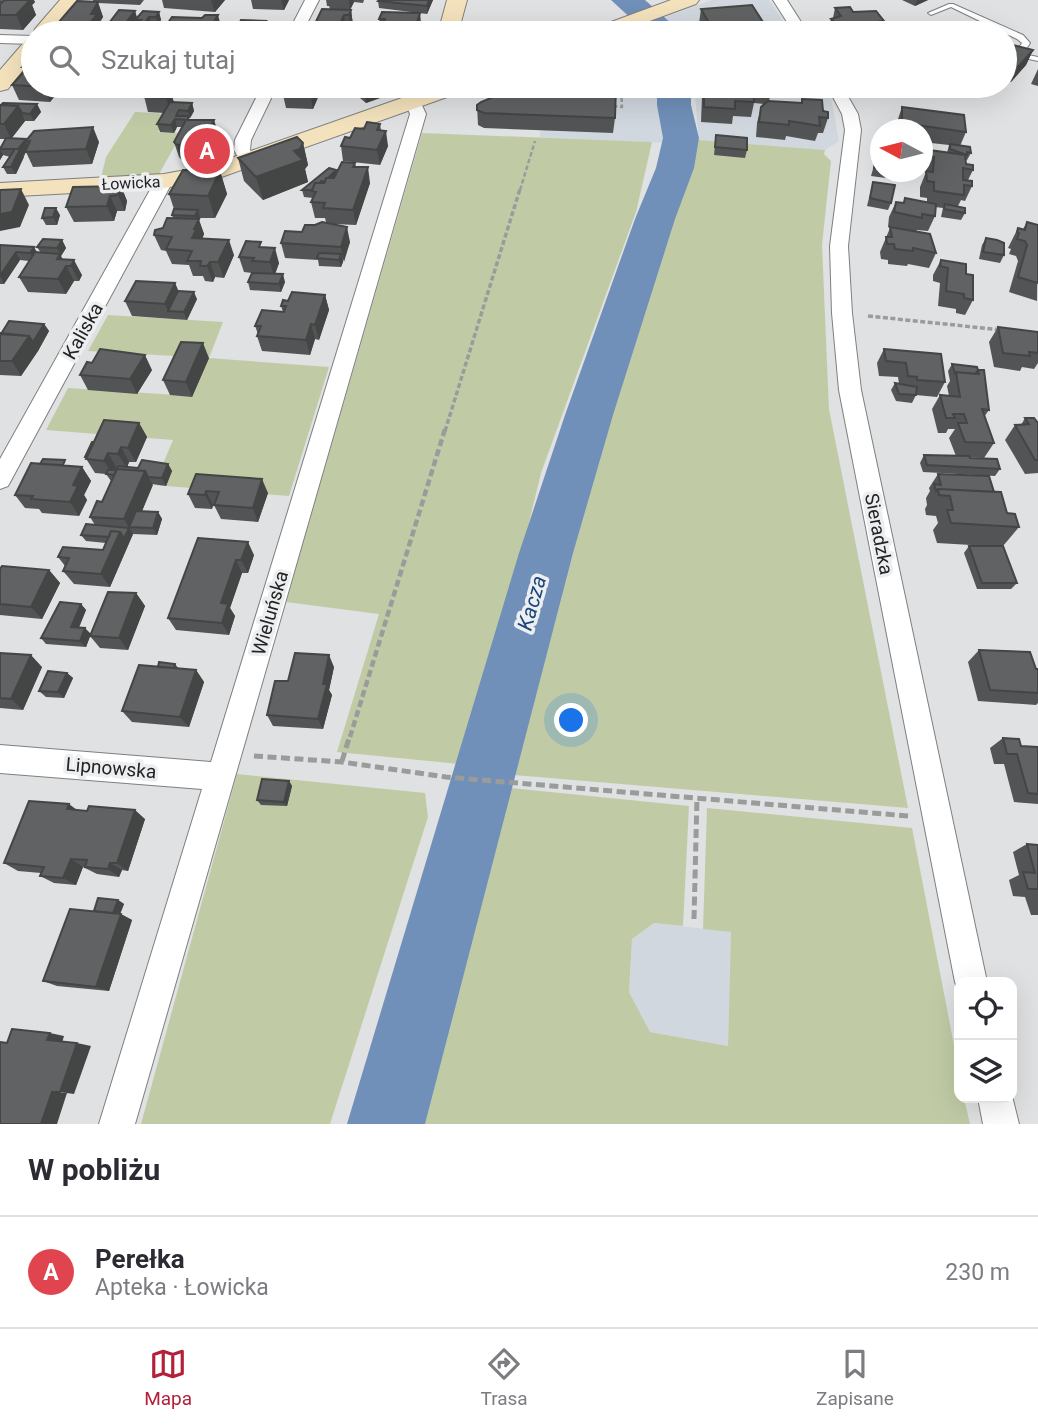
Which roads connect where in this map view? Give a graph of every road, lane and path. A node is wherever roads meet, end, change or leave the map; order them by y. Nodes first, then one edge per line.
1 (71, 0) edge
2 (312, 0) edge
3 (457, 0) edge
4 (690, 0) edge
5 (780, 0) edge
6 (962, 0) edge
7 (951, 5) junction
8 (931, 13) dead end
9 (53, 21) edge
10 (301, 21) edge
11 (451, 21) edge
12 (632, 21) edge
13 (793, 21) edge
14 (986, 21) edge
15 (1017, 36) edge
16 (0, 39) edge
17 (21, 41) edge
18 (1018, 54) joint
19 (21, 57) edge
20 (1038, 59) edge
21 (0, 84) edge
22 (264, 98) edge
23 (416, 98) edge
24 (424, 98) edge
25 (538, 98) edge
26 (622, 98) edge
27 (841, 98) edge
28 (613, 106) edge
29 (537, 108) edge
30 (535, 141) dead end
31 (249, 162) junction
32 (164, 181) junction
33 (0, 190) edge
34 (842, 313) junction
35 (1012, 331) edge
36 (0, 480) edge
37 (0, 759) edge
38 (342, 762) junction
39 (225, 766) junction
40 (698, 798) junction
41 (900, 815) dead end
42 (694, 919) dead end
43 (970, 977) edge
44 (996, 1103) edge
45 (117, 1124) edge
46 (1001, 1124) edge

1 - 9 street
2 - 10 street
3 - 11 street
4 - 12 street
5 - 13 street
6 - 7 lane
7 - 8 lane
7 - 14 lane
15 - 18 lane
16 - 17 street
18 - 20 lane
19 - 21 street
22 - 31 street
23 - 31 street, Łowicka
24 - 39 street, Wieluńska
25 - 29 path
26 - 28 path
27 - 34 street, Sieradzka
30 - 38 path
31 - 32 street, Łowicka
32 - 33 street, Łowicka
32 - 36 street, Kaliska
34 - 35 path
34 - 43 street, Sieradzka
37 - 39 street, Lipnowska
38 - 39 path
38 - 40 path
39 - 45 street, Wieluńska
40 - 41 path
40 - 42 path
44 - 46 street

